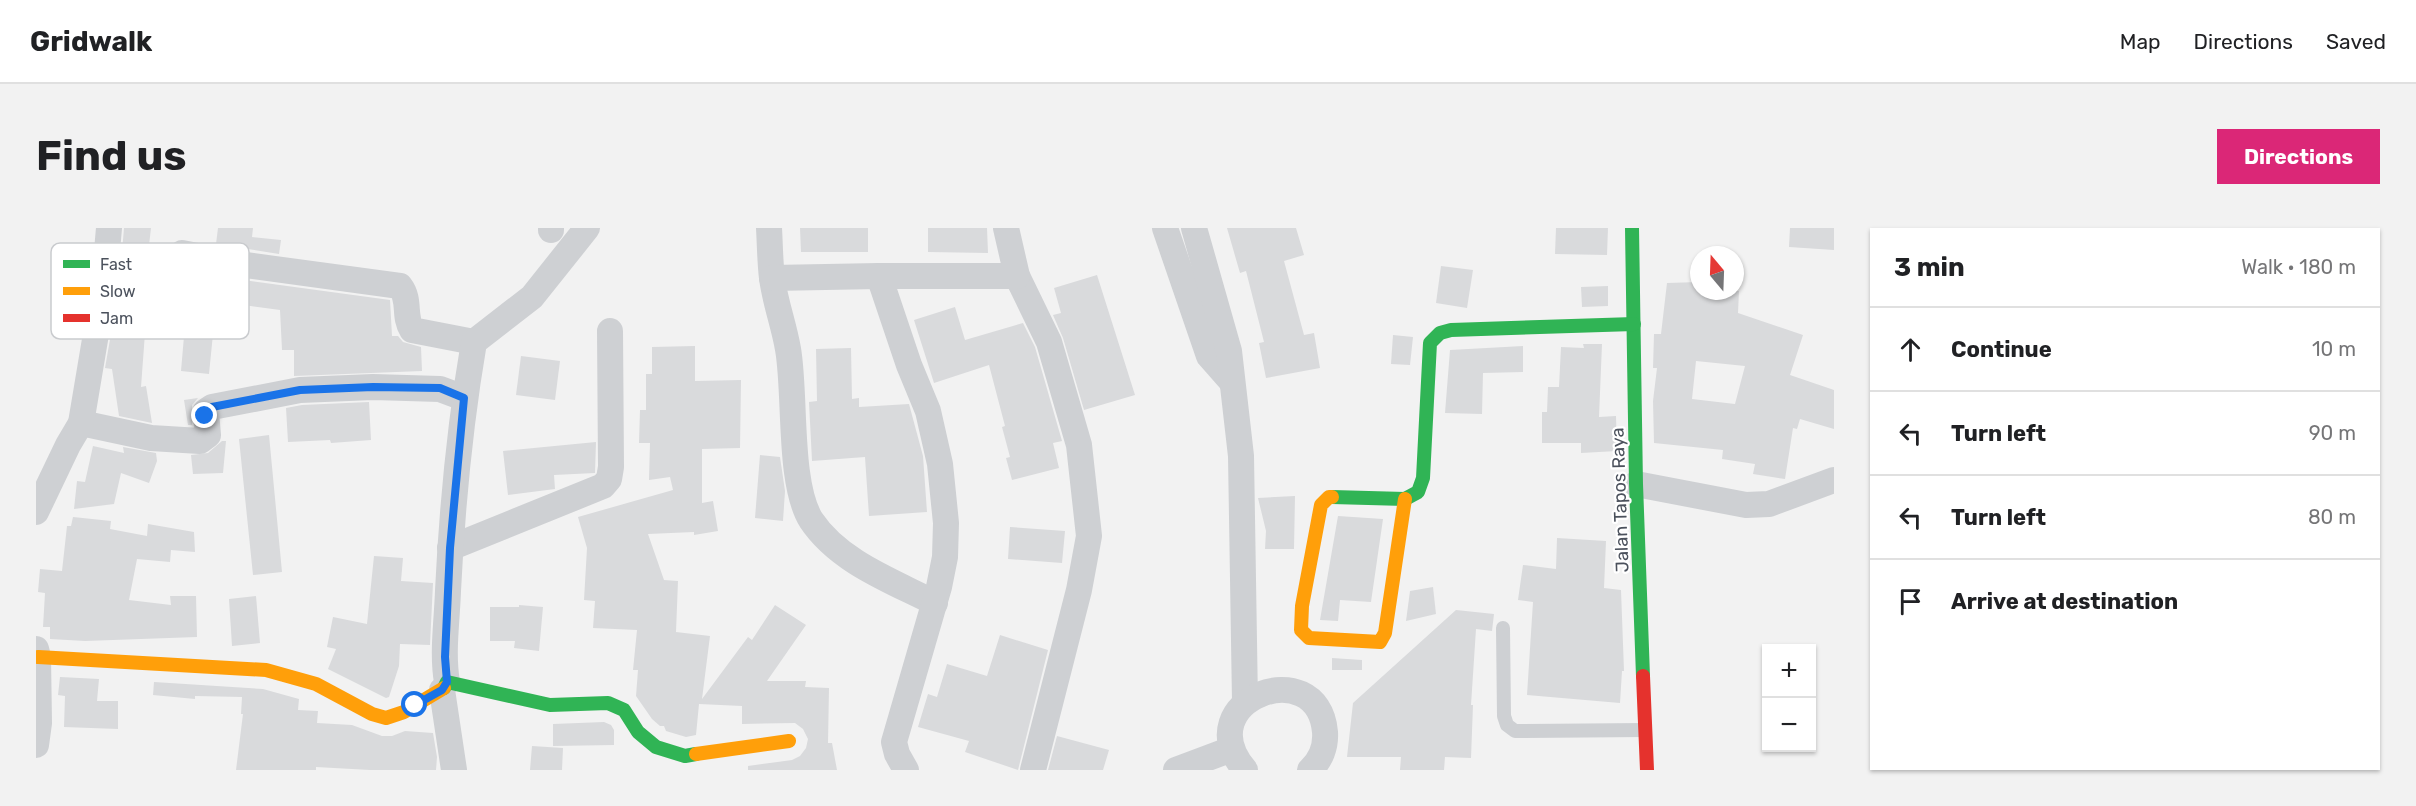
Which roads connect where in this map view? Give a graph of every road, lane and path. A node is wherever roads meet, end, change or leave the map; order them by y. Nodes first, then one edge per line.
1 (109, 228) edge
2 (587, 228) edge
3 (769, 228) edge
4 (1006, 228) edge
5 (1165, 228) edge
6 (1194, 228) edge
7 (1632, 228) edge
8 (108, 243) edge
9 (249, 265) edge
10 (879, 276) junction
11 (1017, 276) junction
12 (772, 278) junction
13 (1634, 324) junction
14 (610, 331) dead end
15 (96, 339) edge
16 (474, 342) junction
17 (1231, 381) junction
18 (464, 398) junction
19 (81, 423) junction
20 (1834, 480) edge
21 (1636, 484) junction
22 (1405, 499) junction
23 (36, 512) edge
24 (450, 548) junction
25 (935, 603) junction
26 (1503, 628) dead end
27 (37, 653) edge
28 (445, 686) junction
29 (1245, 702) junction
30 (1645, 730) junction
31 (789, 741) dead end
32 (36, 745) edge
33 (1238, 760) edge
34 (454, 770) edge
35 (906, 770) edge
36 (1033, 770) edge
37 (1176, 770) edge
38 (1310, 770) edge
39 (1647, 770) edge

1 - 8 street
2 - 16 street
3 - 12 street
4 - 11 street
5 - 17 street
6 - 17 street
7 - 13 street, Jalan Tapos Raya
9 - 16 street
10 - 11 street
10 - 12 street
10 - 25 street
11 - 36 street
12 - 25 street
13 - 21 street, Jalan Tapos Raya
13 - 22 street
14 - 24 street
15 - 19 street
16 - 18 street
17 - 29 street
18 - 19 street
18 - 24 street
19 - 23 street
20 - 21 street
21 - 30 street, Jalan Tapos Raya
22 - 22 street
24 - 28 street
25 - 35 street
26 - 30 lane
27 - 28 street
27 - 32 street
28 - 31 street
28 - 34 street
29 - 33 street
29 - 38 street
30 - 39 street, Jalan Tapos Raya
33 - 37 street

